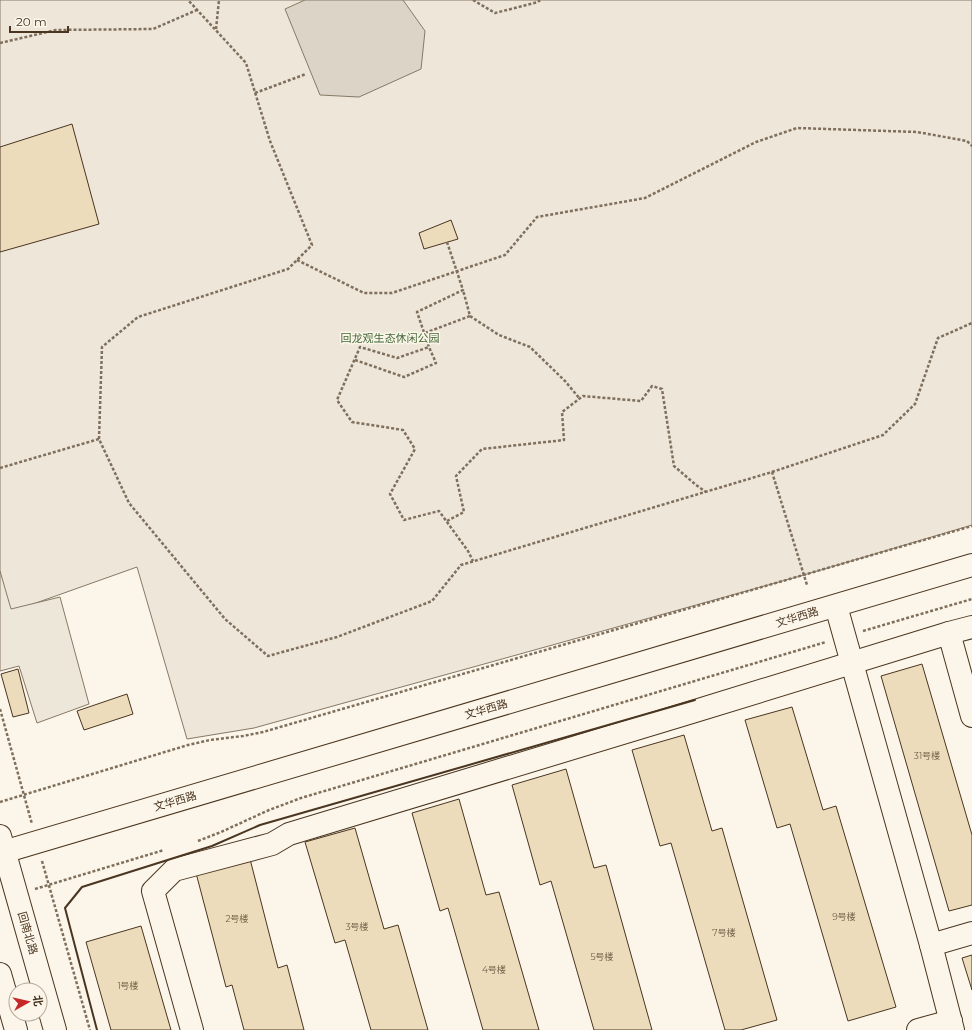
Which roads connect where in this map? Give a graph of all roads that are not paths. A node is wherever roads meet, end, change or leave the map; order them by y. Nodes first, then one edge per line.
1 (972, 565) edge
2 (836, 606) junction
3 (972, 627) edge
4 (949, 633) junction
5 (852, 663) junction
6 (972, 716) edge
7 (1, 847) edge
8 (972, 933) edge
9 (930, 945) junction
10 (0, 974) edge
11 (952, 1026) edge
12 (16, 1030) edge
13 (55, 1030) edge
14 (192, 1030) edge
15 (918, 1030) edge

1 - 2 street, 文华西路
2 - 5 street
2 - 7 street, 文华西路
3 - 4 street
4 - 5 street
4 - 6 street
5 - 9 street
5 - 14 street
7 - 13 street, 回南北路
8 - 9 street
9 - 11 street
10 - 12 street
11 - 15 street

